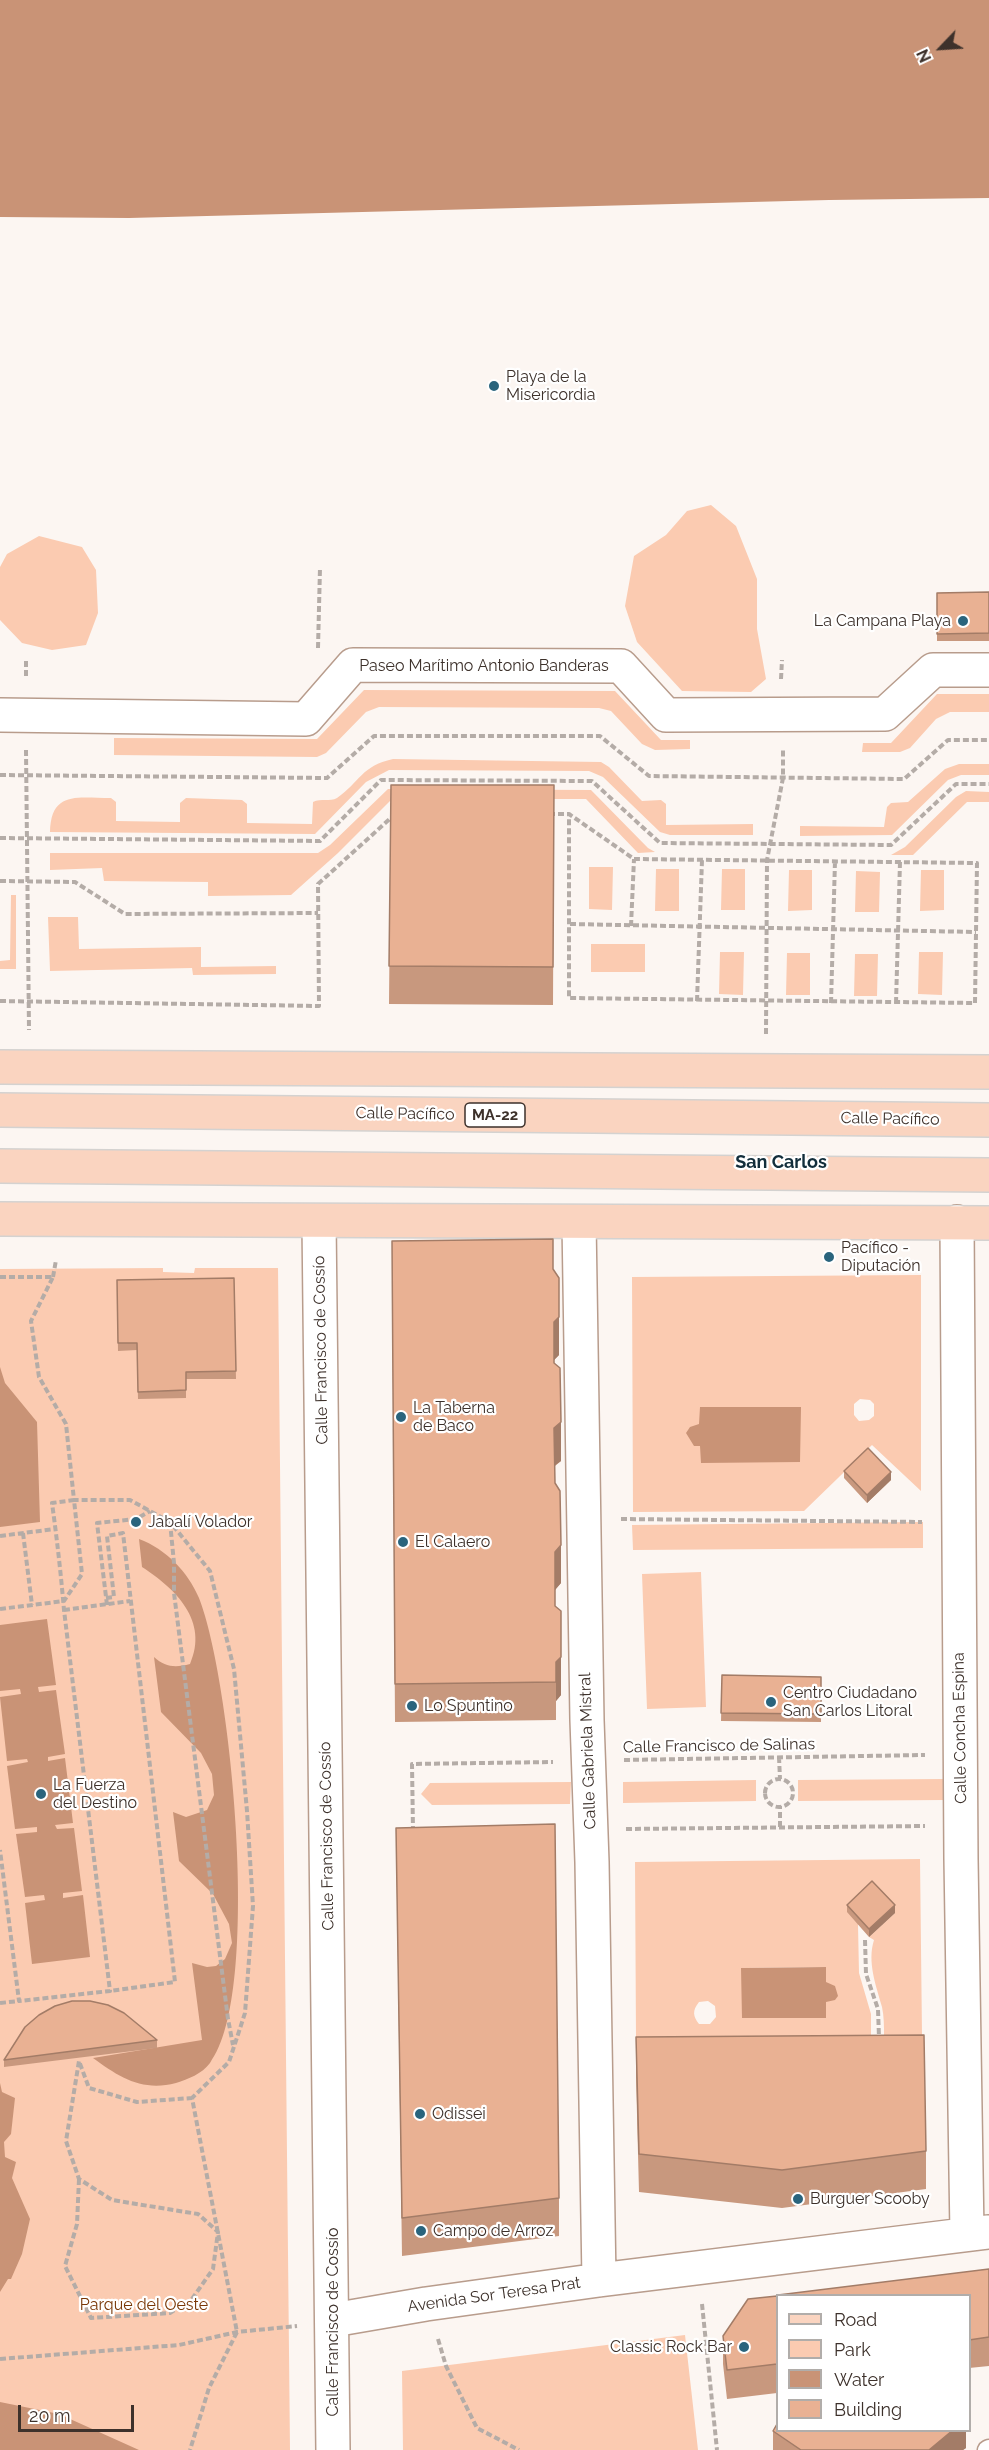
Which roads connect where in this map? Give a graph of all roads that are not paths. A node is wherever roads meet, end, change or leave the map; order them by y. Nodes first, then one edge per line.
1 (989, 670) edge
2 (13, 715) edge
3 (15, 1067) edge
4 (989, 1072) edge
5 (0, 1110) edge
6 (989, 1120) edge
7 (0, 1166) edge
8 (989, 1175) edge
9 (0, 1219) edge
10 (319, 1221) junction
11 (579, 1222) junction
12 (973, 1222) edge
13 (978, 2233) edge
14 (599, 2280) junction
15 (333, 2320) junction
16 (333, 2450) edge

1 - 2 street, Paseo Marítimo Antonio Banderas
3 - 4 main road
5 - 6 main road, Calle Pacífico / MA-22
7 - 8 main road
9 - 10 main road
10 - 11 main road
10 - 15 street, Calle Francisco de Cossío
11 - 12 main road
11 - 14 street, Calle Gabriela Mistral
12 - 13 street, Calle Concha Espina
13 - 14 street, Avenida Sor Teresa Prat
14 - 15 street, Avenida Sor Teresa Prat
15 - 16 street, Calle Francisco de Cossío

